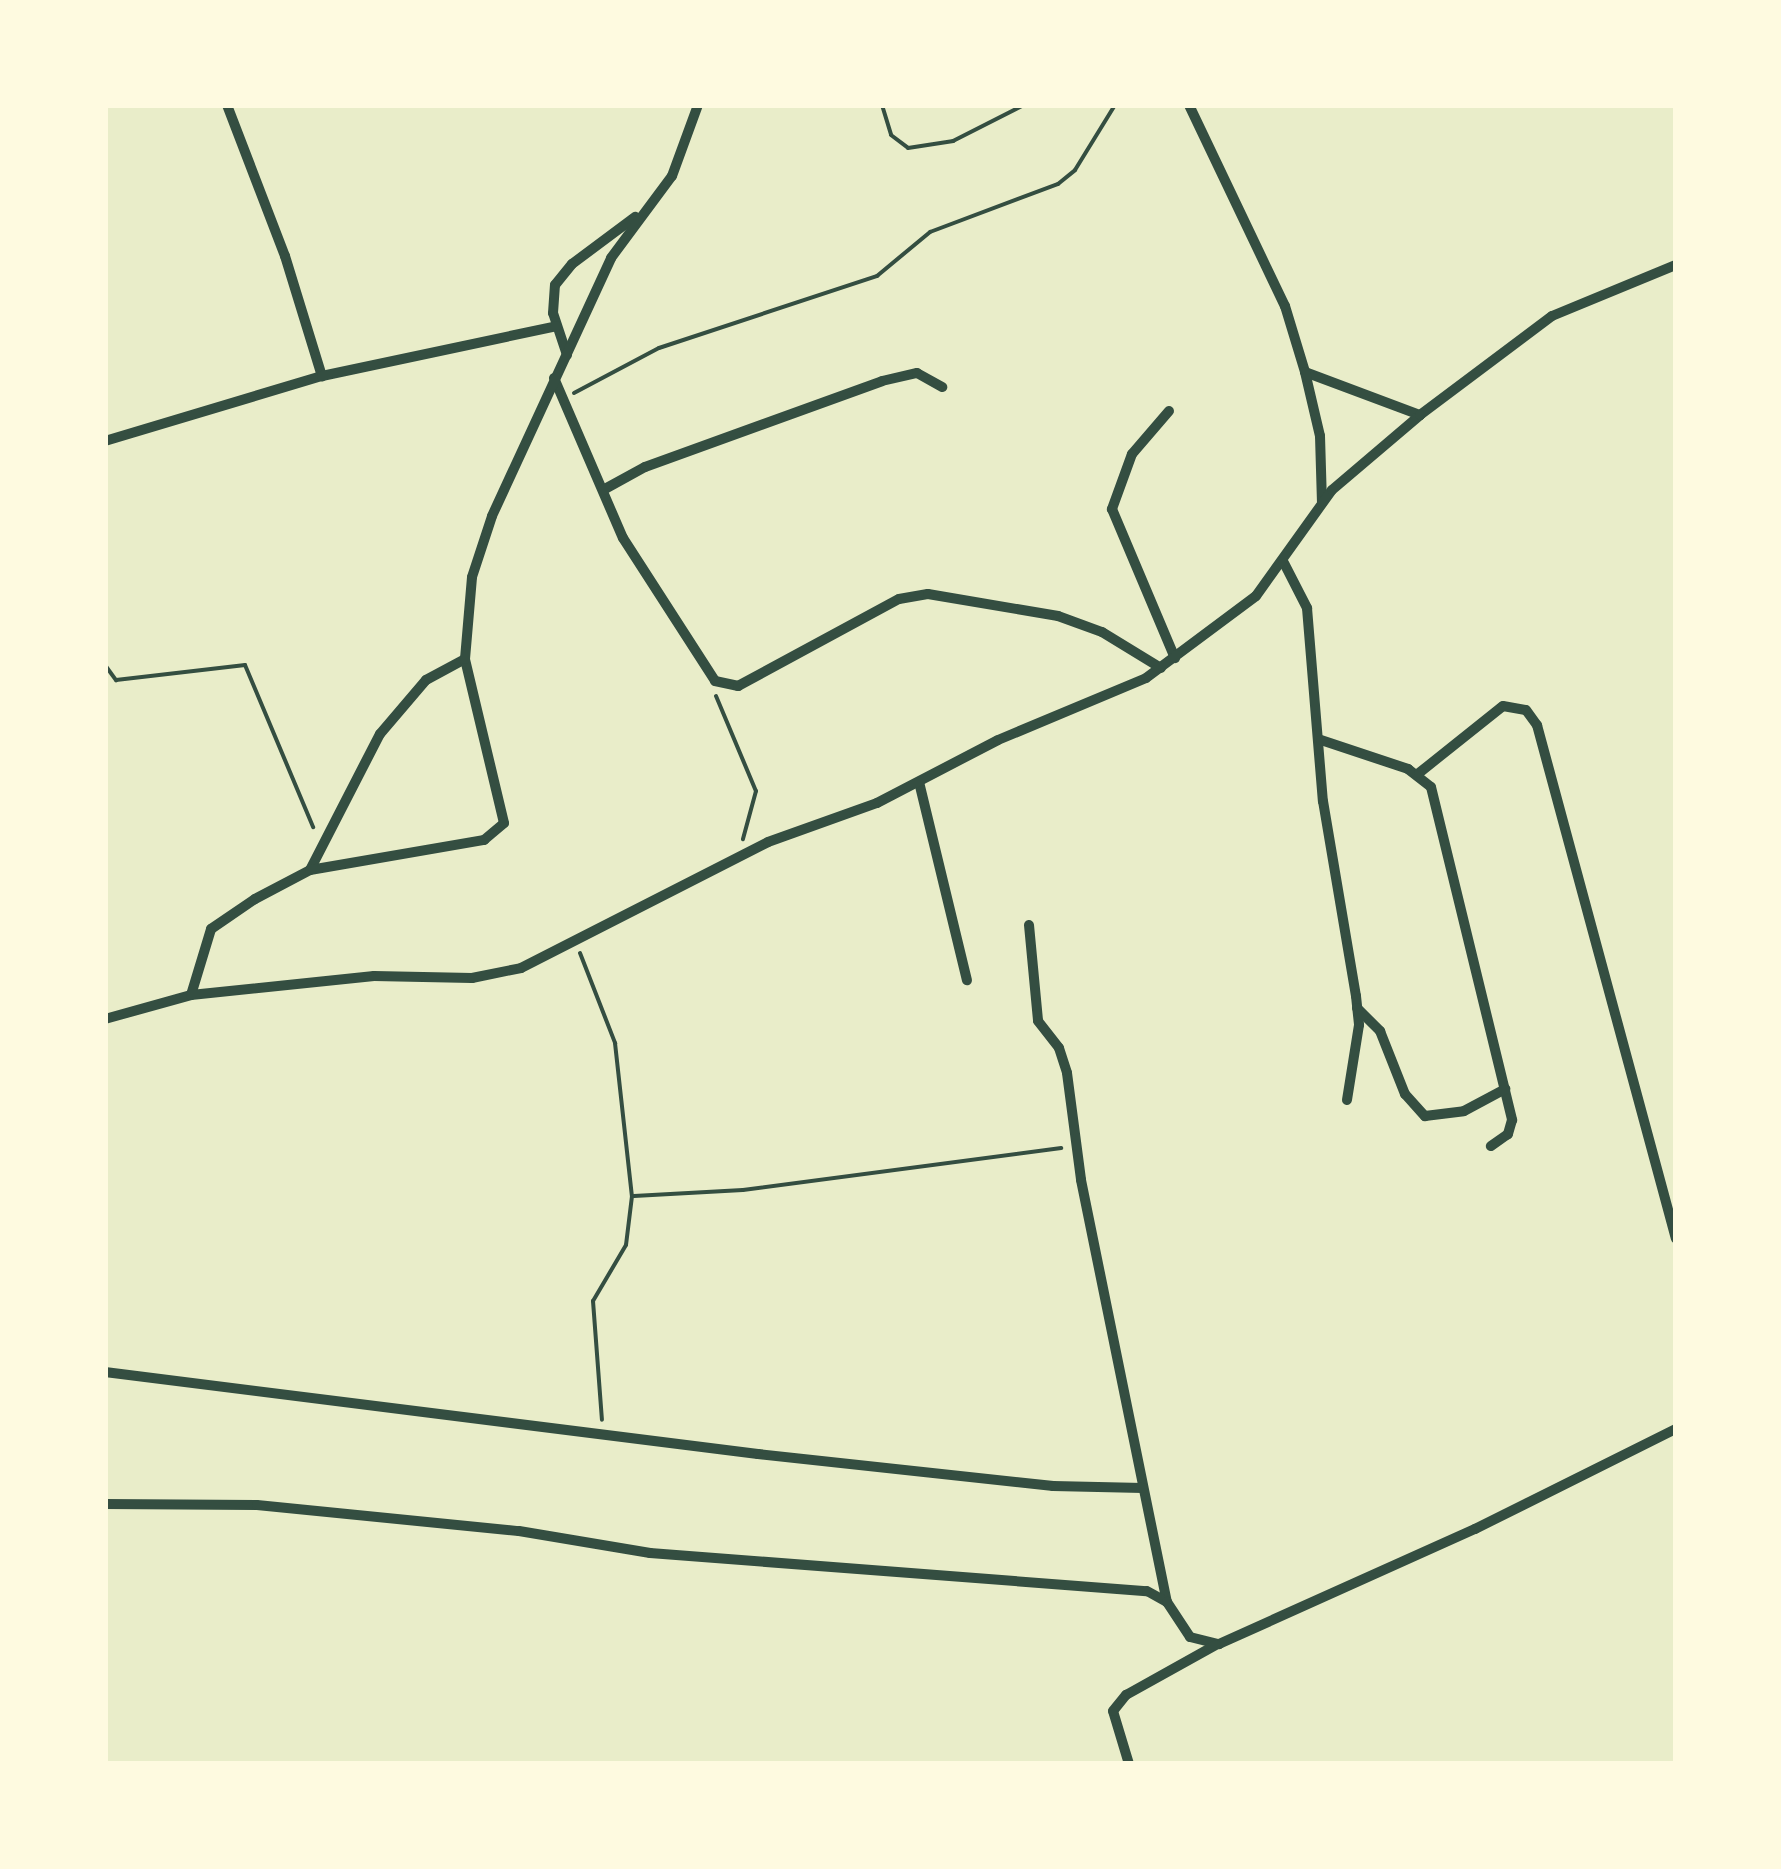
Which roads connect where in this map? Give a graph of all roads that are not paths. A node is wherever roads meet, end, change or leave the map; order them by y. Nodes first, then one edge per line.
1 (227, 105) edge
2 (698, 105) edge
3 (1189, 105) edge
4 (642, 212) junction
5 (1676, 265) edge
6 (557, 326) junction
7 (567, 356) junction
8 (1305, 372) junction
9 (322, 376) junction
10 (554, 378) junction
11 (942, 387) dead end
12 (1168, 412) dead end
13 (1420, 415) junction
14 (105, 441) edge
15 (604, 490) junction
16 (1322, 502) junction
17 (1284, 563) junction
18 (1175, 658) junction
19 (465, 659) junction
20 (1161, 668) junction
21 (1321, 740) junction
22 (1418, 774) junction
23 (919, 782) junction
24 (310, 870) junction
25 (1029, 925) dead end
26 (967, 980) dead end
27 (190, 995) junction
28 (1358, 1008) junction
29 (105, 1019) edge
30 (1505, 1088) junction
31 (1347, 1100) dead end
32 (1492, 1146) dead end
33 (1676, 1239) edge
34 (105, 1372) edge
35 (1676, 1429) edge
36 (1143, 1488) junction
37 (105, 1504) edge
38 (1167, 1602) junction
39 (1219, 1644) junction
40 (1129, 1764) edge

1 - 9 street
2 - 4 street
3 - 8 street
4 - 6 street
4 - 7 street
5 - 13 street
6 - 7 street
6 - 9 street
7 - 10 street
8 - 13 street
8 - 16 street
9 - 14 street
10 - 15 street
10 - 19 street
11 - 15 street
12 - 18 street
13 - 16 street
15 - 20 street
16 - 17 street
17 - 18 street
17 - 21 street
18 - 20 street
19 - 24 street
19 - 24 street
20 - 23 street
21 - 22 street
21 - 28 street
22 - 30 street
22 - 33 street
23 - 26 street
23 - 27 street
24 - 27 street
25 - 36 street
27 - 29 street
28 - 30 street
28 - 31 street
30 - 32 street
34 - 36 street
35 - 39 street
36 - 38 street
37 - 38 street
38 - 39 street
39 - 40 street

